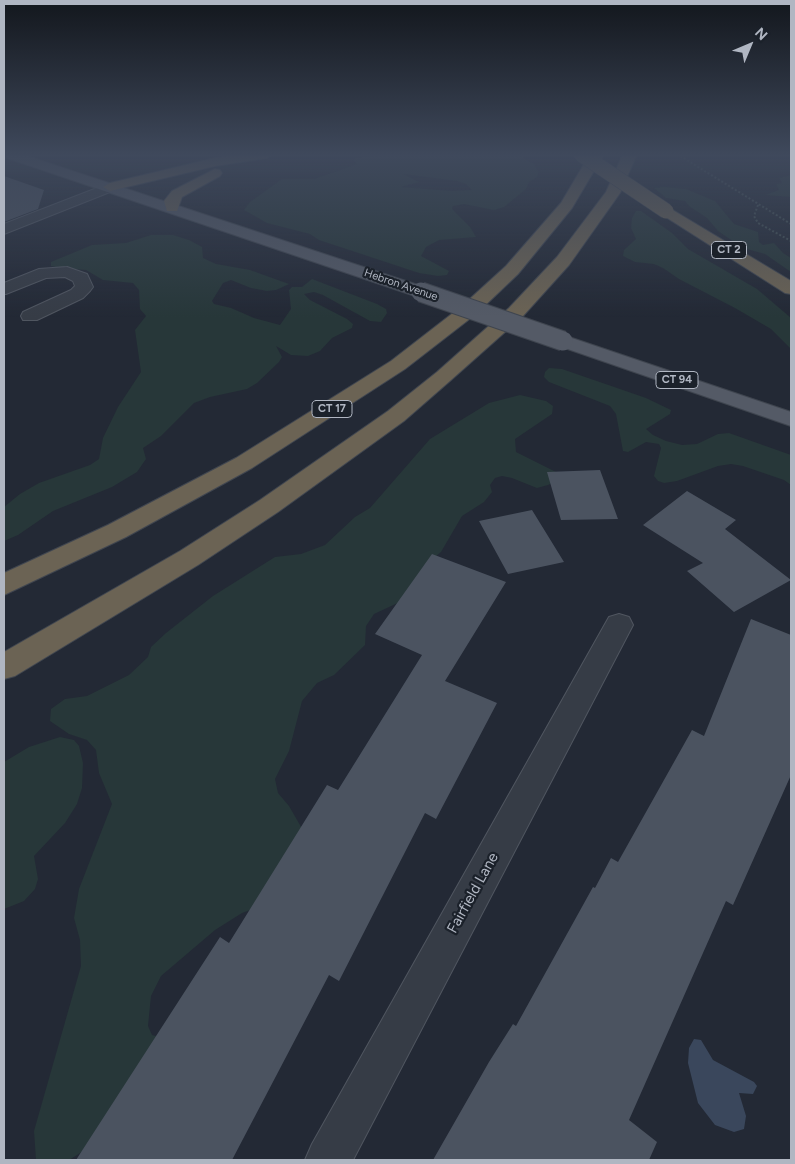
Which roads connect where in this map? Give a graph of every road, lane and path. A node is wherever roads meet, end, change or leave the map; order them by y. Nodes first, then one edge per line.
1 (56, 208) edge
2 (173, 208) edge
3 (564, 208) edge
4 (604, 208) edge
5 (662, 208) edge
6 (757, 208) edge
7 (764, 208) edge
8 (791, 224) edge
9 (4, 229) edge
10 (791, 241) edge
11 (6, 289) dead end
12 (791, 289) edge
13 (30, 316) dead end
14 (791, 419) edge
15 (4, 585) edge
16 (619, 625) dead end
17 (4, 667) edge
18 (328, 1160) edge

1 - 9 street
2 - 14 main road, Hebron Avenue / CT 94, bridge
3 - 15 highway, CT 17
4 - 17 highway
5 - 12 highway, CT 2, bridge
6 - 10 path
7 - 8 path
11 - 13 street
16 - 18 street, Fairfield Lane

